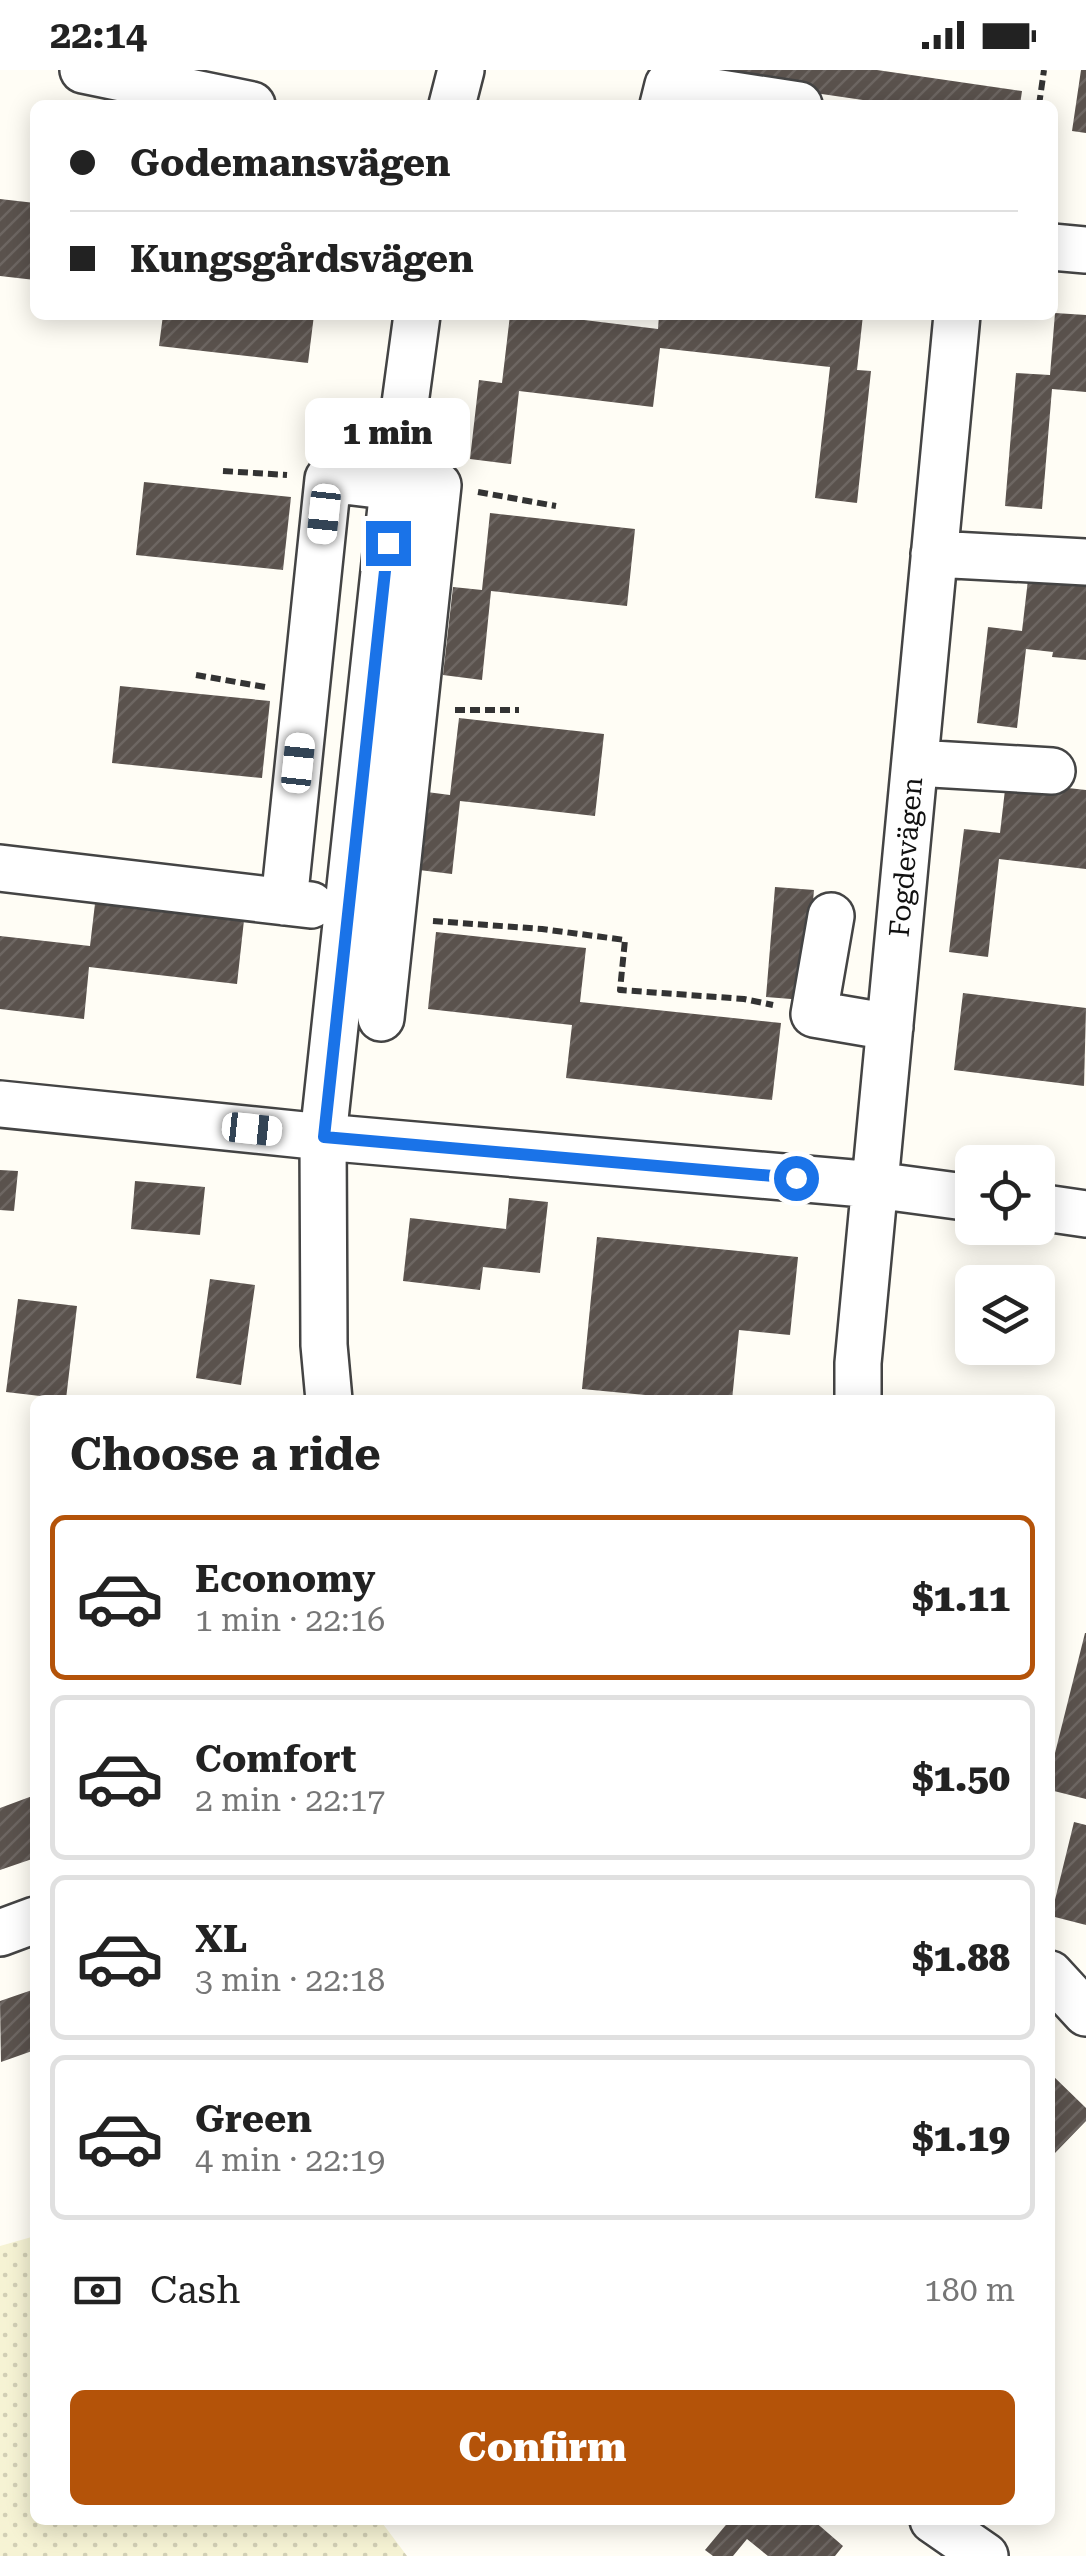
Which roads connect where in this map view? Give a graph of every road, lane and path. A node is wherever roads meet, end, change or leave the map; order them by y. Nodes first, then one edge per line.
1 (83, 70) edge
2 (460, 70) edge
3 (1044, 70) edge
4 (228, 100) edge
5 (453, 100) edge
6 (664, 100) edge
7 (768, 100) edge
8 (1040, 100) edge
9 (1058, 248) edge
10 (1086, 250) edge
11 (417, 320) edge
12 (957, 320) edge
13 (223, 470) dead end
14 (328, 478) junction
15 (416, 486) junction
16 (556, 506) dead end
17 (934, 554) junction
18 (1086, 562) edge
19 (196, 674) dead end
20 (306, 694) junction
21 (414, 710) junction
22 (519, 710) dead end
23 (915, 762) junction
24 (1052, 770) dead end
25 (0, 868) edge
26 (284, 902) junction
27 (348, 909) junction
28 (831, 916) dead end
29 (392, 918) junction
30 (744, 999) dead end
31 (382, 1018) dead end
32 (890, 1027) junction
33 (0, 1104) edge
34 (324, 1137) junction
35 (875, 1185) junction
36 (955, 1196) edge
37 (1055, 1209) edge
38 (1086, 1214) edge
39 (329, 1395) edge
40 (858, 1395) edge
41 (30, 1922) edge
42 (0, 1932) edge
43 (1055, 1979) edge
44 (1086, 2013) edge
45 (939, 2525) edge
46 (985, 2556) edge

1 - 4 street
2 - 5 street
3 - 8 path
6 - 7 street
9 - 10 street
11 - 15 street
12 - 17 street, Fogdevägen
13 - 14 path
14 - 15 street
14 - 20 street
15 - 16 path
15 - 21 street
15 - 27 street
17 - 18 street
17 - 23 street, Fogdevägen
19 - 20 path
20 - 26 street
21 - 22 path
21 - 29 street
23 - 24 street
23 - 32 street, Fogdevägen
25 - 26 street
26 - 27 street
27 - 29 street
27 - 34 street
28 - 32 street
29 - 30 path
29 - 31 street
32 - 35 street, Fogdevägen
33 - 34 street
34 - 35 street
34 - 39 street
35 - 36 street
35 - 40 street, Fogdevägen
37 - 38 street
41 - 42 street
43 - 44 street
45 - 46 street

